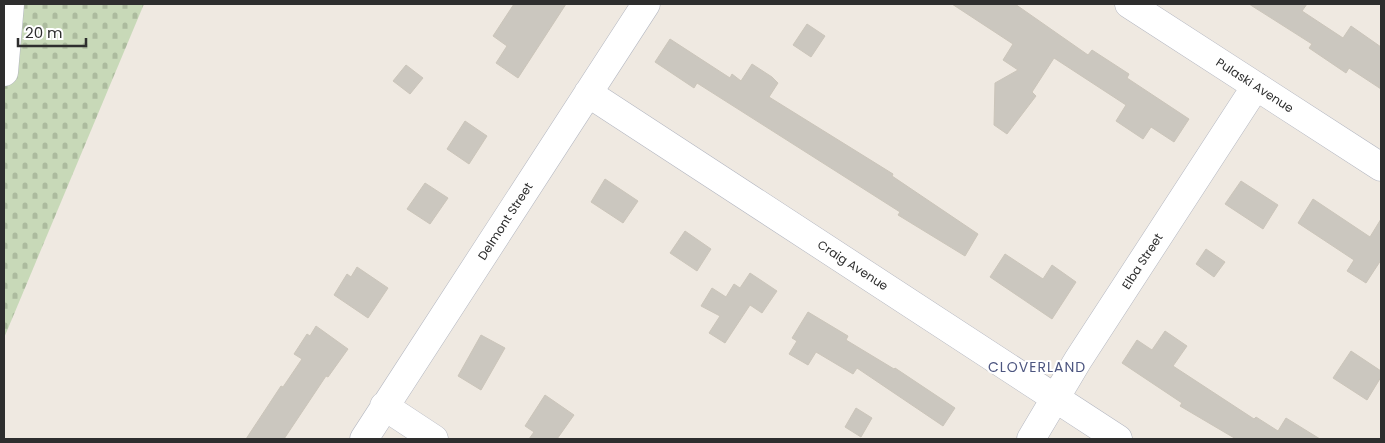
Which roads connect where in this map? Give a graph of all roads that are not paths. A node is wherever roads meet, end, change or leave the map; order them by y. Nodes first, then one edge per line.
1 (10, 4) edge
2 (646, 4) edge
3 (1129, 4) edge
4 (4, 72) edge
5 (1256, 86) junction
6 (588, 94) junction
7 (1381, 167) edge
8 (1055, 398) junction
9 (384, 406) junction
10 (364, 439) edge
11 (434, 439) edge
12 (1031, 439) edge
13 (1118, 439) edge

1 - 4 street
2 - 6 street, Delmont Street
3 - 5 street, Pulaski Avenue
5 - 7 street, Pulaski Avenue
5 - 8 street, Elba Street
6 - 8 street, Craig Avenue
6 - 9 street, Delmont Street
8 - 12 street, Elba Street
8 - 13 street, Craig Avenue
9 - 10 street, Delmont Street
9 - 11 street

